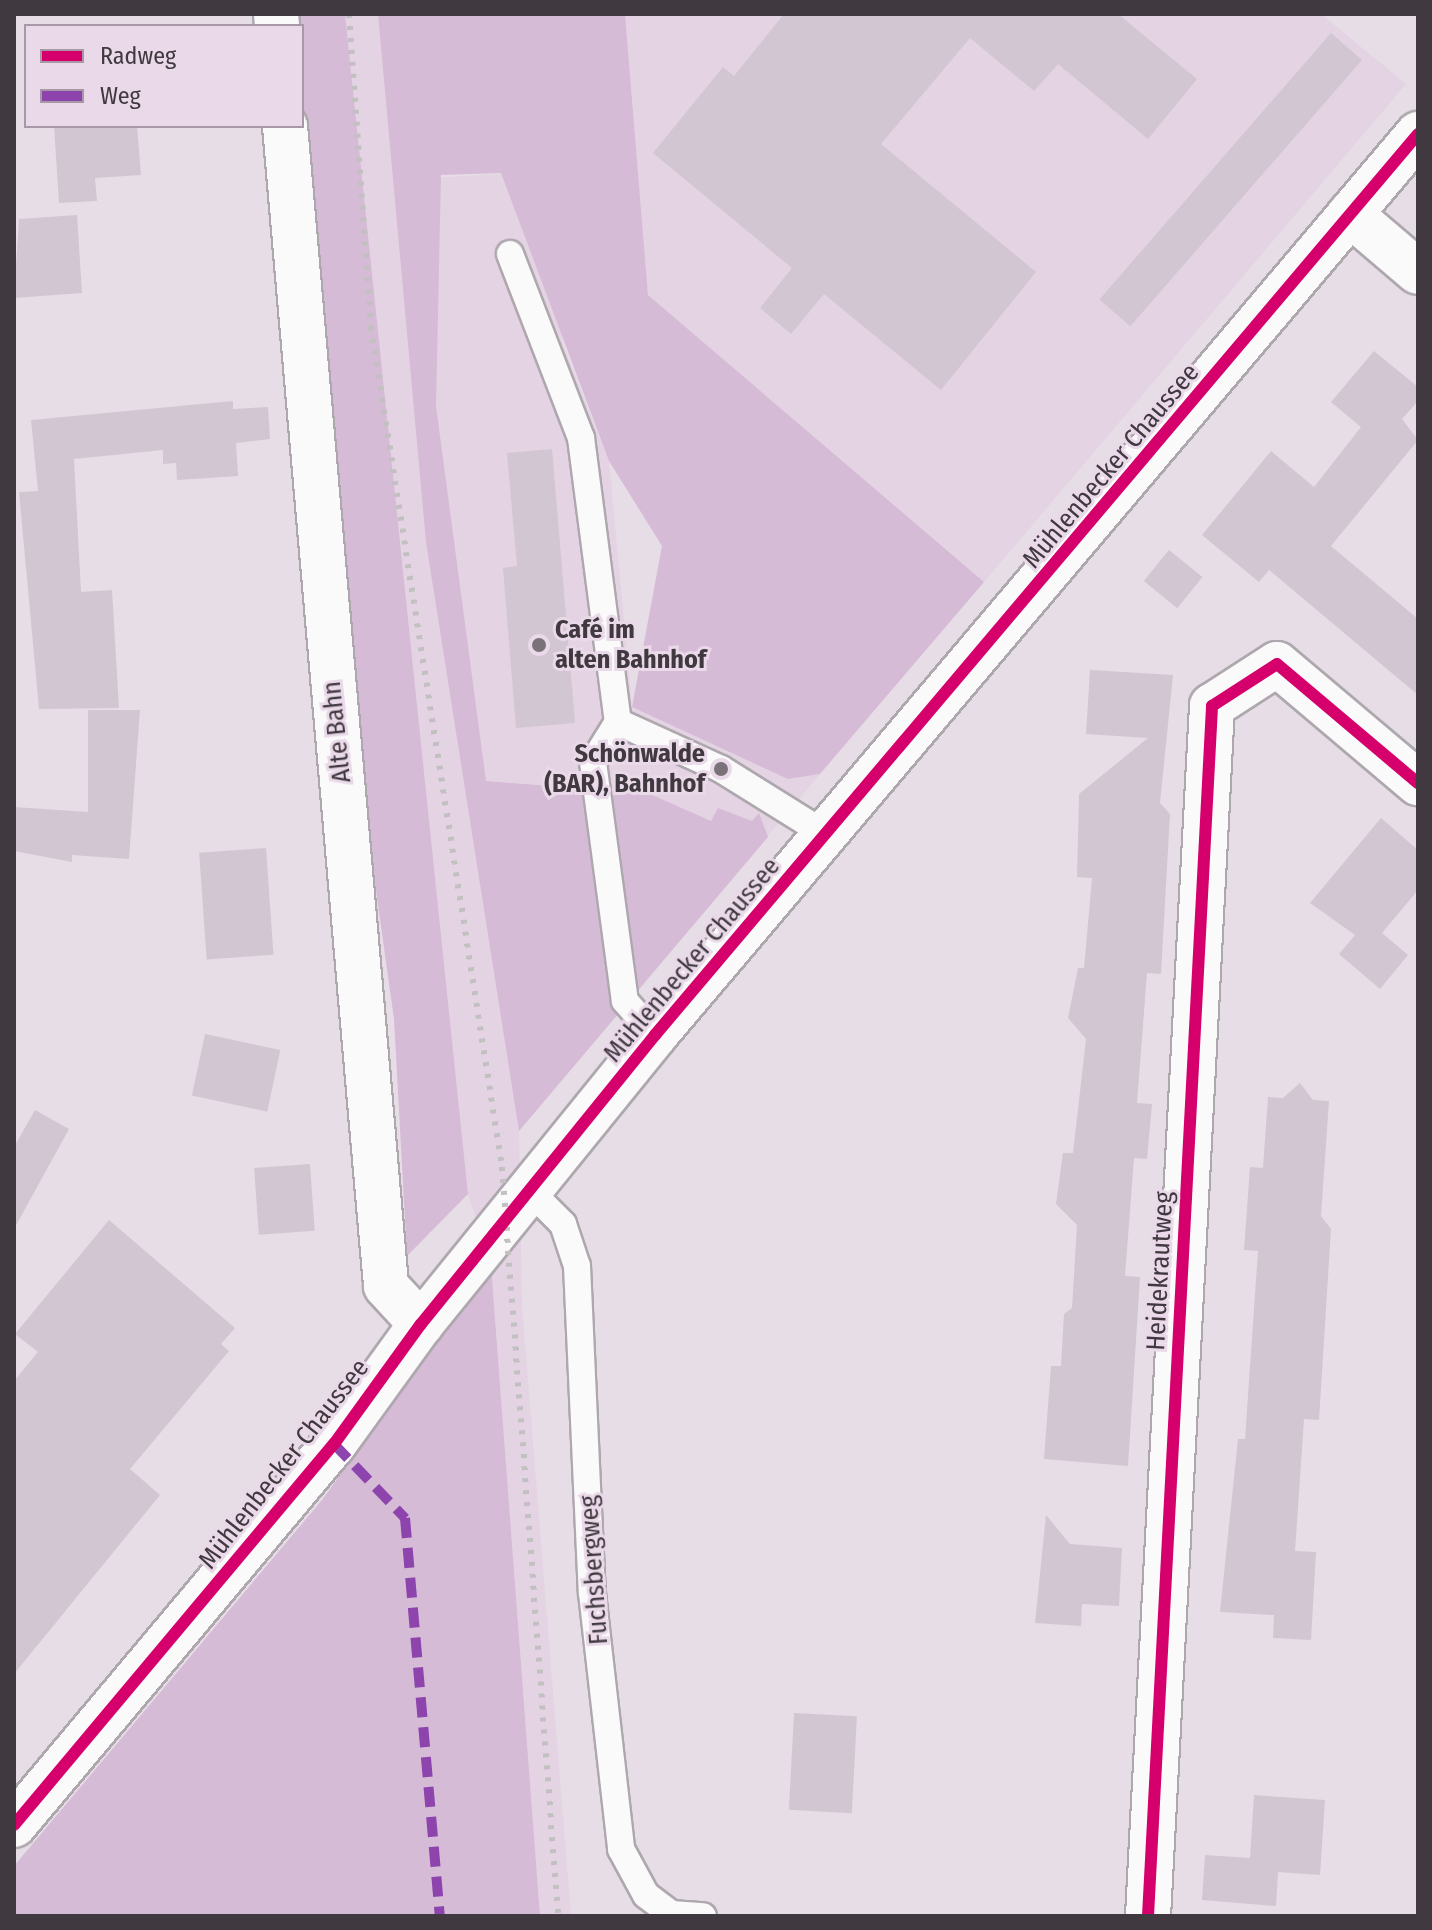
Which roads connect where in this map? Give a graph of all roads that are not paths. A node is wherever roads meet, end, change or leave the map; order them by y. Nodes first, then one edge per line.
1 (285, 128) edge
2 (1418, 134) edge
3 (1350, 214) junction
4 (510, 254) dead end
5 (1418, 272) edge
6 (618, 722) junction
7 (1418, 783) edge
8 (827, 835) junction
9 (655, 1035) junction
10 (529, 1190) junction
11 (421, 1324) junction
12 (14, 1825) edge
13 (703, 1916) edge
14 (1148, 1916) edge

1 - 11 street, Alte Bahn
2 - 3 street, Mühlenbecker Chaussee
3 - 5 street
3 - 8 street, Mühlenbecker Chaussee
4 - 6 lane
6 - 8 lane
6 - 9 lane
7 - 14 street, Heidekrautweg
8 - 9 street, Mühlenbecker Chaussee
9 - 10 street, Mühlenbecker Chaussee
10 - 11 street, Mühlenbecker Chaussee
10 - 13 lane, Fuchsbergweg
11 - 12 street, Mühlenbecker Chaussee

